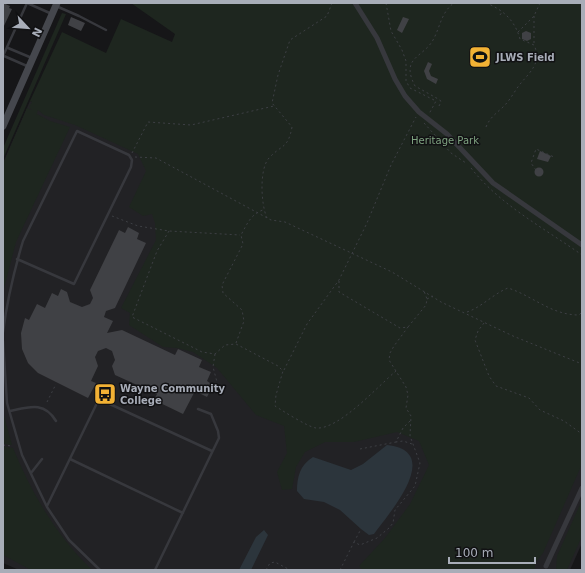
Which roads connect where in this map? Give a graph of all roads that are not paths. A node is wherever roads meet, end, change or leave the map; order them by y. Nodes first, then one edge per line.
1 (355, 3) edge
2 (56, 5) edge
3 (52, 14) junction
4 (106, 30) dead end
5 (8, 48) junction
6 (3, 56) edge
7 (33, 58) junction
8 (29, 67) junction
9 (3, 126) edge
10 (582, 245) edge
11 (17, 259) junction
12 (3, 332) edge
13 (3, 341) edge
14 (3, 351) edge
15 (3, 357) edge
16 (3, 381) edge
17 (6, 386) junction
18 (198, 409) dead end
19 (10, 411) junction
20 (56, 421) dead end
21 (212, 451) junction
22 (42, 459) dead end
23 (70, 459) junction
24 (31, 474) junction
25 (582, 488) edge
26 (47, 506) junction
27 (183, 513) junction
28 (546, 566) dead end
29 (100, 570) edge
30 (156, 570) edge

1 - 10 street
2 - 3 main road
2 - 4 lane
3 - 5 lane
3 - 7 main road
5 - 6 lane
5 - 7 lane
6 - 8 lane
7 - 8 main road
8 - 9 main road
11 - 11 lane
11 - 12 lane
13 - 14 lane
14 - 15 lane
15 - 17 lane
16 - 17 lane
17 - 19 lane
18 - 21 lane
19 - 20 lane
19 - 24 lane
21 - 23 lane
21 - 27 lane
22 - 24 lane
23 - 26 lane
23 - 27 lane
24 - 26 lane
25 - 28 street
26 - 29 lane
27 - 30 lane

